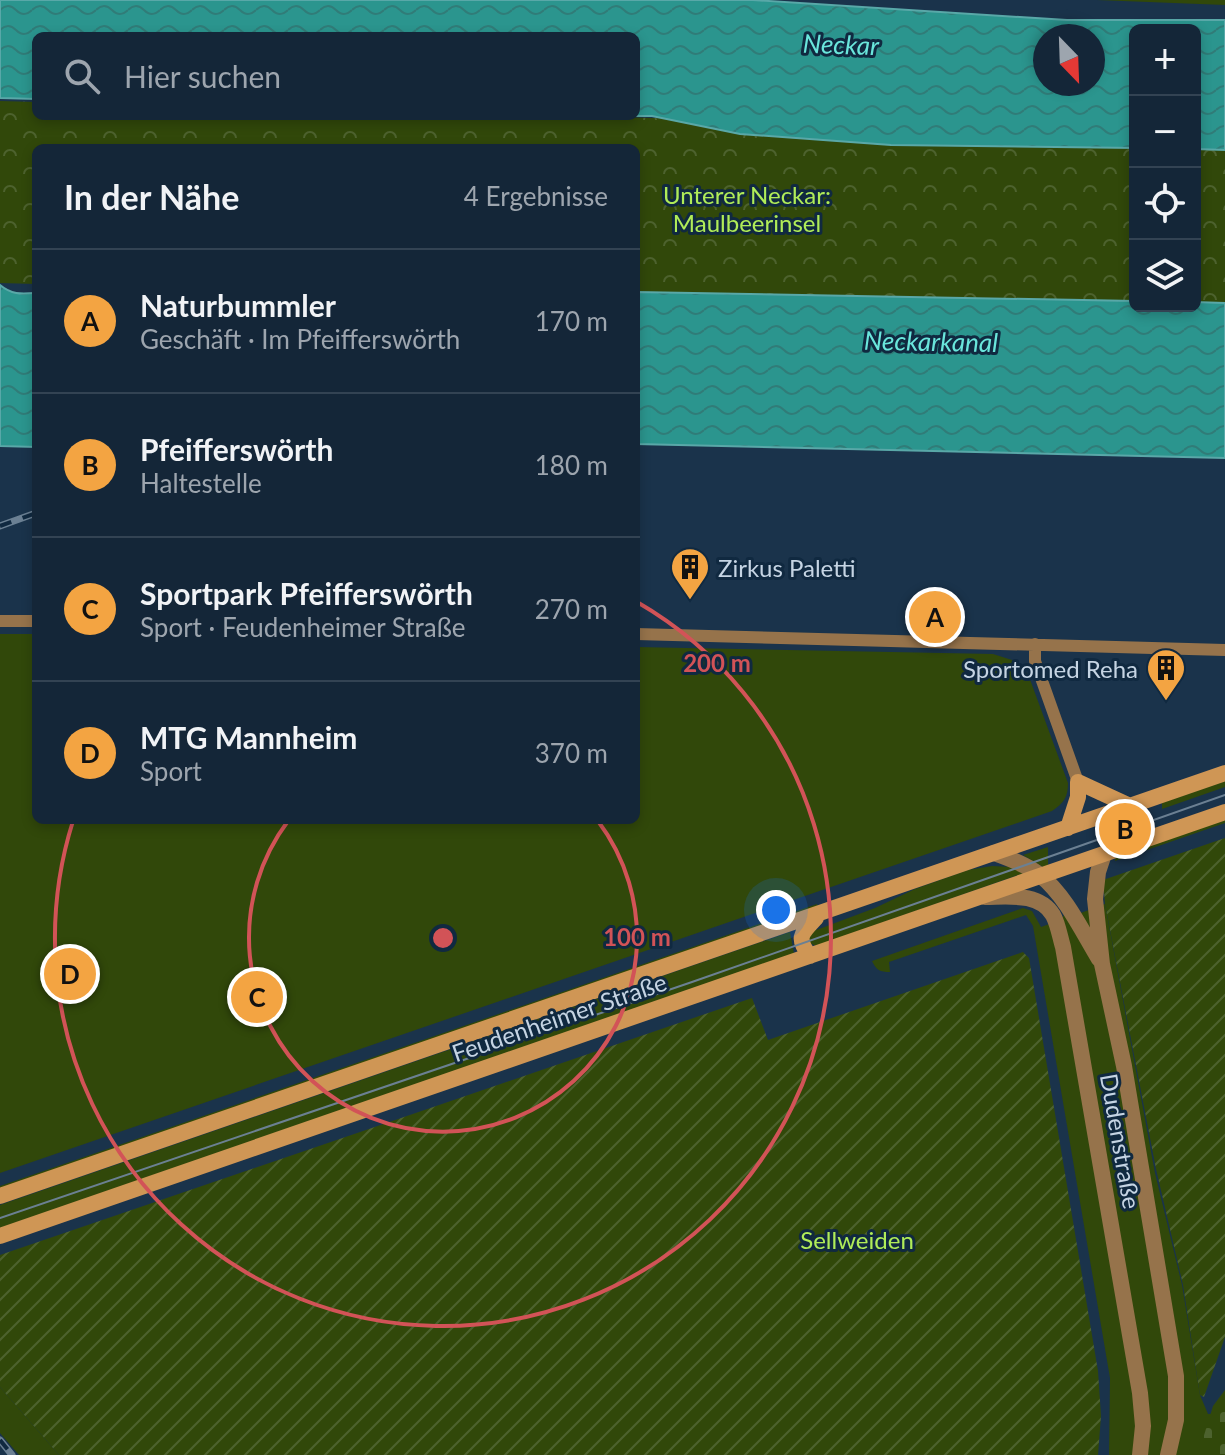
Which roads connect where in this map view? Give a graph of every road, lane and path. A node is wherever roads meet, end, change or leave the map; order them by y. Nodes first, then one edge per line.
1 (0, 621) edge
2 (32, 621) edge
3 (640, 634) edge
4 (1035, 644) junction
5 (1225, 650) edge
6 (1225, 773) edge
7 (1078, 782) junction
8 (1130, 806) junction
9 (1225, 812) edge
10 (1068, 828) junction
11 (994, 853) junction
12 (1104, 854) junction
13 (1041, 876) junction
14 (980, 897) junction
15 (820, 914) junction
16 (810, 956) junction
17 (1102, 964) junction
18 (0, 1196) edge
19 (0, 1236) edge
20 (1140, 1455) edge
21 (1168, 1455) edge

1 - 2 street
3 - 4 street
4 - 5 street
4 - 7 street
6 - 8 main road, Feudenheimer Straße
7 - 8 main road
7 - 10 main road
8 - 10 main road, Feudenheimer Straße
9 - 12 main road, Feudenheimer Straße
10 - 11 main road, Feudenheimer Straße
11 - 13 street
11 - 15 main road, Feudenheimer Straße
12 - 13 main road, Feudenheimer Straße
12 - 17 street, Dudenstraße
13 - 14 main road, Feudenheimer Straße
13 - 17 street, Dudenstraße
14 - 16 main road, Feudenheimer Straße
14 - 20 street, Dudenstraße
15 - 16 main road
15 - 18 main road, Feudenheimer Straße
16 - 19 main road, Feudenheimer Straße
17 - 21 street, Dudenstraße

